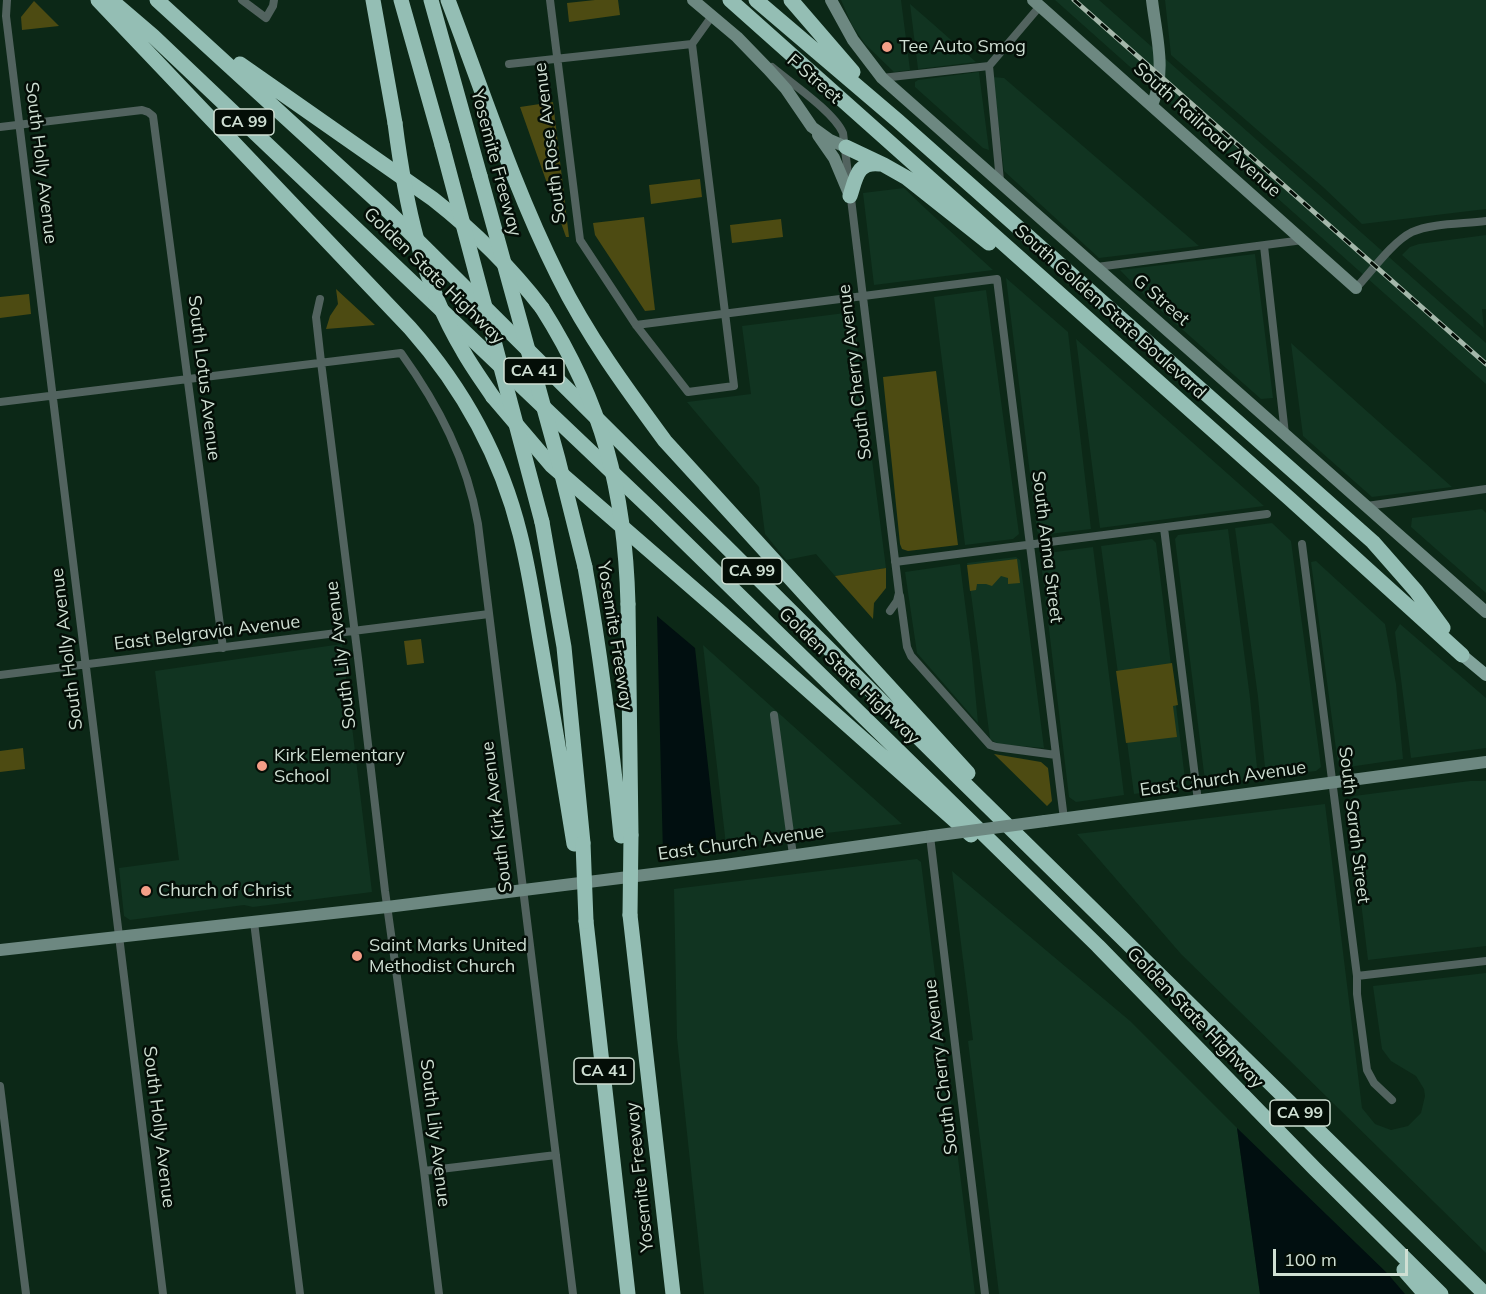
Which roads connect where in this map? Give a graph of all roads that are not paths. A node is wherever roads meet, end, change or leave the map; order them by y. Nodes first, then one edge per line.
1 (7, 0) edge
2 (98, 0) edge
3 (111, 0) edge
4 (242, 0) edge
5 (274, 0) edge
6 (373, 0) edge
7 (401, 0) edge
8 (431, 0) edge
9 (448, 0) edge
10 (550, 0) edge
11 (693, 0) edge
12 (730, 0) edge
13 (756, 0) edge
14 (791, 0) edge
15 (831, 0) edge
16 (1152, 0) edge
17 (160, 3) edge
18 (1037, 3) edge
19 (712, 16) junction
20 (737, 38) junction
21 (692, 44) junction
22 (557, 59) junction
23 (509, 64) dead end
24 (989, 66) junction
25 (882, 78) junction
26 (1152, 105) junction
27 (898, 121) junction
28 (19, 125) junction
29 (0, 127) edge
30 (813, 127) junction
31 (846, 147) junction
32 (884, 165) junction
33 (1000, 181) junction
34 (850, 196) junction
35 (1486, 221) edge
36 (1303, 240) junction
37 (1264, 246) junction
38 (1097, 267) junction
39 (1356, 288) joint
40 (862, 296) junction
41 (320, 299) dead end
42 (726, 313) junction
43 (636, 325) junction
44 (1119, 346) junction
45 (321, 362) junction
46 (187, 379) junction
47 (53, 395) junction
48 (0, 402) edge
49 (1285, 434) junction
50 (1486, 489) edge
51 (1367, 506) junction
52 (1267, 514) dead end
53 (1164, 528) junction
54 (1030, 544) junction
55 (1302, 544) dead end
56 (895, 562) junction
57 (899, 593) junction
58 (890, 611) dead end
59 (1486, 612) edge
60 (489, 614) junction
61 (355, 631) junction
62 (223, 648) junction
63 (1462, 655) junction
64 (86, 665) junction
65 (0, 675) edge
66 (1486, 675) edge
67 (774, 715) dead end
68 (1056, 755) junction
69 (1486, 762) edge
70 (1332, 783) junction
71 (1198, 801) junction
72 (1064, 819) junction
73 (626, 835) junction
74 (931, 836) junction
75 (578, 844) junction
76 (793, 855) junction
77 (522, 890) junction
78 (387, 907) junction
79 (254, 921) junction
80 (1115, 931) junction
81 (118, 937) junction
82 (1098, 946) junction
83 (0, 950) edge
84 (1486, 961) edge
85 (1357, 976) junction
86 (0, 1086) edge
87 (1392, 1100) dead end
88 (556, 1155) junction
89 (1315, 1169) junction
90 (424, 1171) junction
91 (26, 1294) edge
92 (163, 1294) edge
93 (300, 1294) edge
94 (439, 1294) edge
95 (573, 1294) edge
96 (628, 1294) edge
97 (673, 1294) edge
98 (985, 1294) edge
99 (1425, 1294) edge
100 (1441, 1294) edge
101 (1485, 1294) edge

1 - 28 street, South Holly Avenue
2 - 75 highway
3 - 82 highway, Golden State Highway / CA 99
4 - 5 street
6 - 82 highway, bridge
7 - 75 highway, Yosemite Freeway / CA 41, bridge
8 - 73 highway, Yosemite Freeway / CA 41, bridge
9 - 80 highway
10 - 22 street, South Rose Avenue
11 - 19 street, F Street
12 - 44 highway, South Golden State Boulevard
13 - 27 highway, South Golden State Boulevard
14 - 27 highway
15 - 25 street, G Street
16 - 26 street
17 - 73 highway, bridge
17 - 80 highway, Golden State Highway / CA 99
18 - 24 street
18 - 26 street, South Railroad Avenue
19 - 20 street, F Street
19 - 21 street
20 - 30 street, F Street
20 - 31 street, F Street
21 - 22 street
21 - 42 street
22 - 23 street
22 - 43 street, South Rose Avenue
24 - 25 street
24 - 33 street
25 - 33 street, G Street
26 - 36 street, South Railroad Avenue
27 - 63 highway, South Golden State Boulevard
28 - 29 street
28 - 46 street, South Lotus Avenue
28 - 47 street, South Holly Avenue
30 - 31 street, F Street
30 - 34 street
31 - 32 highway
31 - 34 street, South Cherry Avenue
32 - 34 highway
32 - 44 highway
33 - 38 street, G Street
34 - 40 street, South Cherry Avenue
35 - 39 street
36 - 37 street
36 - 39 street, South Railroad Avenue
37 - 38 street
37 - 49 street
38 - 49 street, G Street
40 - 42 street
40 - 54 street, South Anna Street
40 - 56 street, South Cherry Avenue
41 - 45 street, South Lily Avenue
42 - 43 street
42 - 43 street, South Rose Avenue
44 - 63 highway, South Golden State Boulevard
45 - 46 street
45 - 60 street, South Kirk Avenue
45 - 61 street, South Lily Avenue
46 - 47 street
46 - 62 street, South Lotus Avenue
47 - 48 street
47 - 64 street, South Holly Avenue
49 - 51 street, G Street
50 - 51 street
51 - 59 street, G Street
52 - 53 street
53 - 54 street
53 - 71 street
54 - 56 street
54 - 68 street, South Anna Street
55 - 70 street, South Sarah Street
56 - 57 street, South Cherry Avenue
57 - 58 street
57 - 68 street, South Cherry Avenue
60 - 61 street, East Belgravia Avenue
60 - 77 street, South Kirk Avenue
61 - 62 street, East Belgravia Avenue
61 - 78 street, South Lily Avenue
62 - 64 street, East Belgravia Avenue
63 - 66 main road, South Golden State Boulevard
64 - 65 street, East Belgravia Avenue
64 - 81 street, South Holly Avenue
67 - 76 street
68 - 72 street, South Anna Street
69 - 70 street, East Church Avenue
70 - 71 street, East Church Avenue
70 - 85 street, South Sarah Street
71 - 72 street, East Church Avenue
72 - 74 street, East Church Avenue, bridge
73 - 97 highway, Yosemite Freeway / CA 41, bridge
74 - 76 street, East Church Avenue
74 - 98 street, South Cherry Avenue
75 - 96 highway, Yosemite Freeway / CA 41, bridge
76 - 77 street, East Church Avenue
77 - 78 street, East Church Avenue
77 - 88 street, South Kirk Avenue
78 - 79 street, East Church Avenue
78 - 90 street, South Lily Avenue
79 - 81 street, East Church Avenue
79 - 93 street
80 - 101 highway, Golden State Highway / CA 99
81 - 83 street, East Church Avenue
81 - 92 street, South Holly Avenue
82 - 89 highway, Golden State Highway / CA 99
84 - 85 street
85 - 87 street, South Sarah Street
86 - 91 street
88 - 90 street
88 - 95 street, South Kirk Avenue
89 - 99 highway
89 - 100 highway, Golden State Highway / CA 99
90 - 94 street, South Lily Avenue

